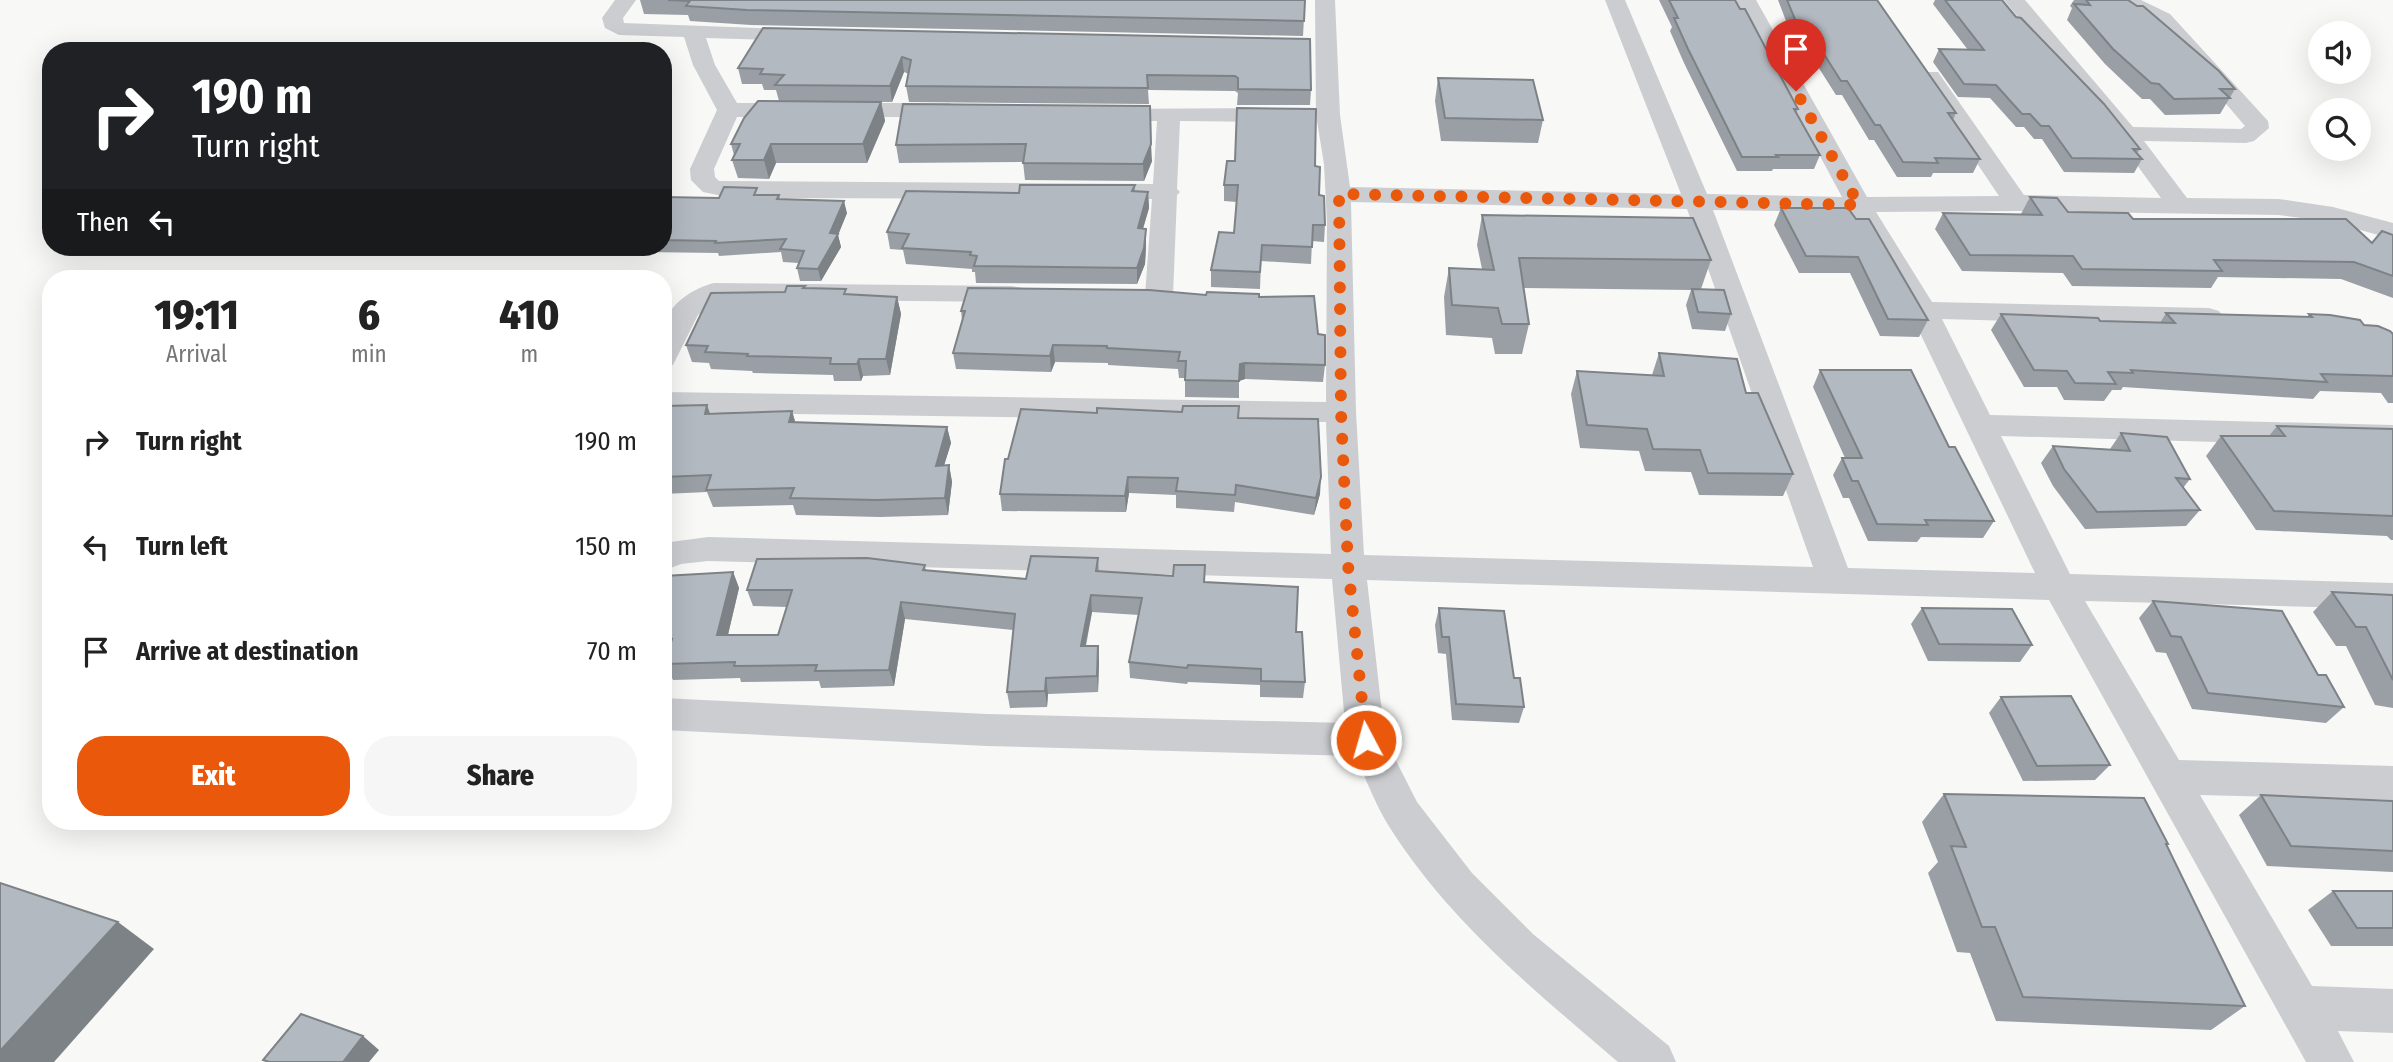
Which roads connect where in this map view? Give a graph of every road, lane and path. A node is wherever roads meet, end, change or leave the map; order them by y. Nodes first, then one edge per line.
1 (626, 0) edge
2 (1325, 0) edge
3 (1615, 0) edge
4 (1746, 0) edge
5 (2014, 0) edge
6 (2124, 0) edge
7 (693, 33) junction
8 (754, 34) junction
9 (821, 36) edge
10 (1915, 56) edge
11 (712, 81) junction
12 (729, 110) junction
13 (975, 111) edge
14 (1086, 113) edge
15 (1169, 115) junction
16 (1328, 115) junction
17 (2126, 134) junction
18 (1167, 192) junction
19 (1339, 194) junction
20 (1697, 201) junction
21 (2017, 202) junction
22 (1859, 205) junction
23 (2179, 205) junction
24 (2393, 230) edge
25 (1038, 294) edge
26 (1159, 296) edge
27 (1923, 310) junction
28 (2235, 318) edge
29 (672, 340) edge
30 (672, 402) edge
31 (1341, 412) junction
32 (1979, 425) junction
33 (2393, 436) edge
34 (672, 554) edge
35 (1348, 565) junction
36 (1835, 580) junction
37 (2059, 586) junction
38 (2393, 596) edge
39 (672, 714) edge
40 (1366, 740) junction
41 (2167, 778) junction
42 (2393, 783) edge
43 (2300, 1007) junction
44 (2393, 1011) edge
45 (1653, 1062) edge
46 (2331, 1062) edge

1 - 7 street
2 - 16 street
3 - 20 street
4 - 22 street
5 - 17 street
6 - 17 street
7 - 8 street
7 - 11 street
8 - 9 street
8 - 11 street
10 - 21 street
11 - 12 street
12 - 13 street
12 - 18 street
14 - 15 street
15 - 16 street
15 - 18 street
16 - 19 street
17 - 23 street
18 - 26 street
19 - 20 street
19 - 31 street
20 - 22 street
20 - 36 street
21 - 22 street
21 - 23 street
22 - 27 street
23 - 24 street
25 - 29 street
27 - 28 street
27 - 32 street
30 - 31 street
31 - 35 street
32 - 33 street
32 - 37 street
34 - 35 street
35 - 36 street
35 - 40 street
36 - 37 street
37 - 38 street
37 - 41 street
39 - 40 street
40 - 45 street
41 - 42 street
41 - 43 street
43 - 44 street
43 - 46 street

